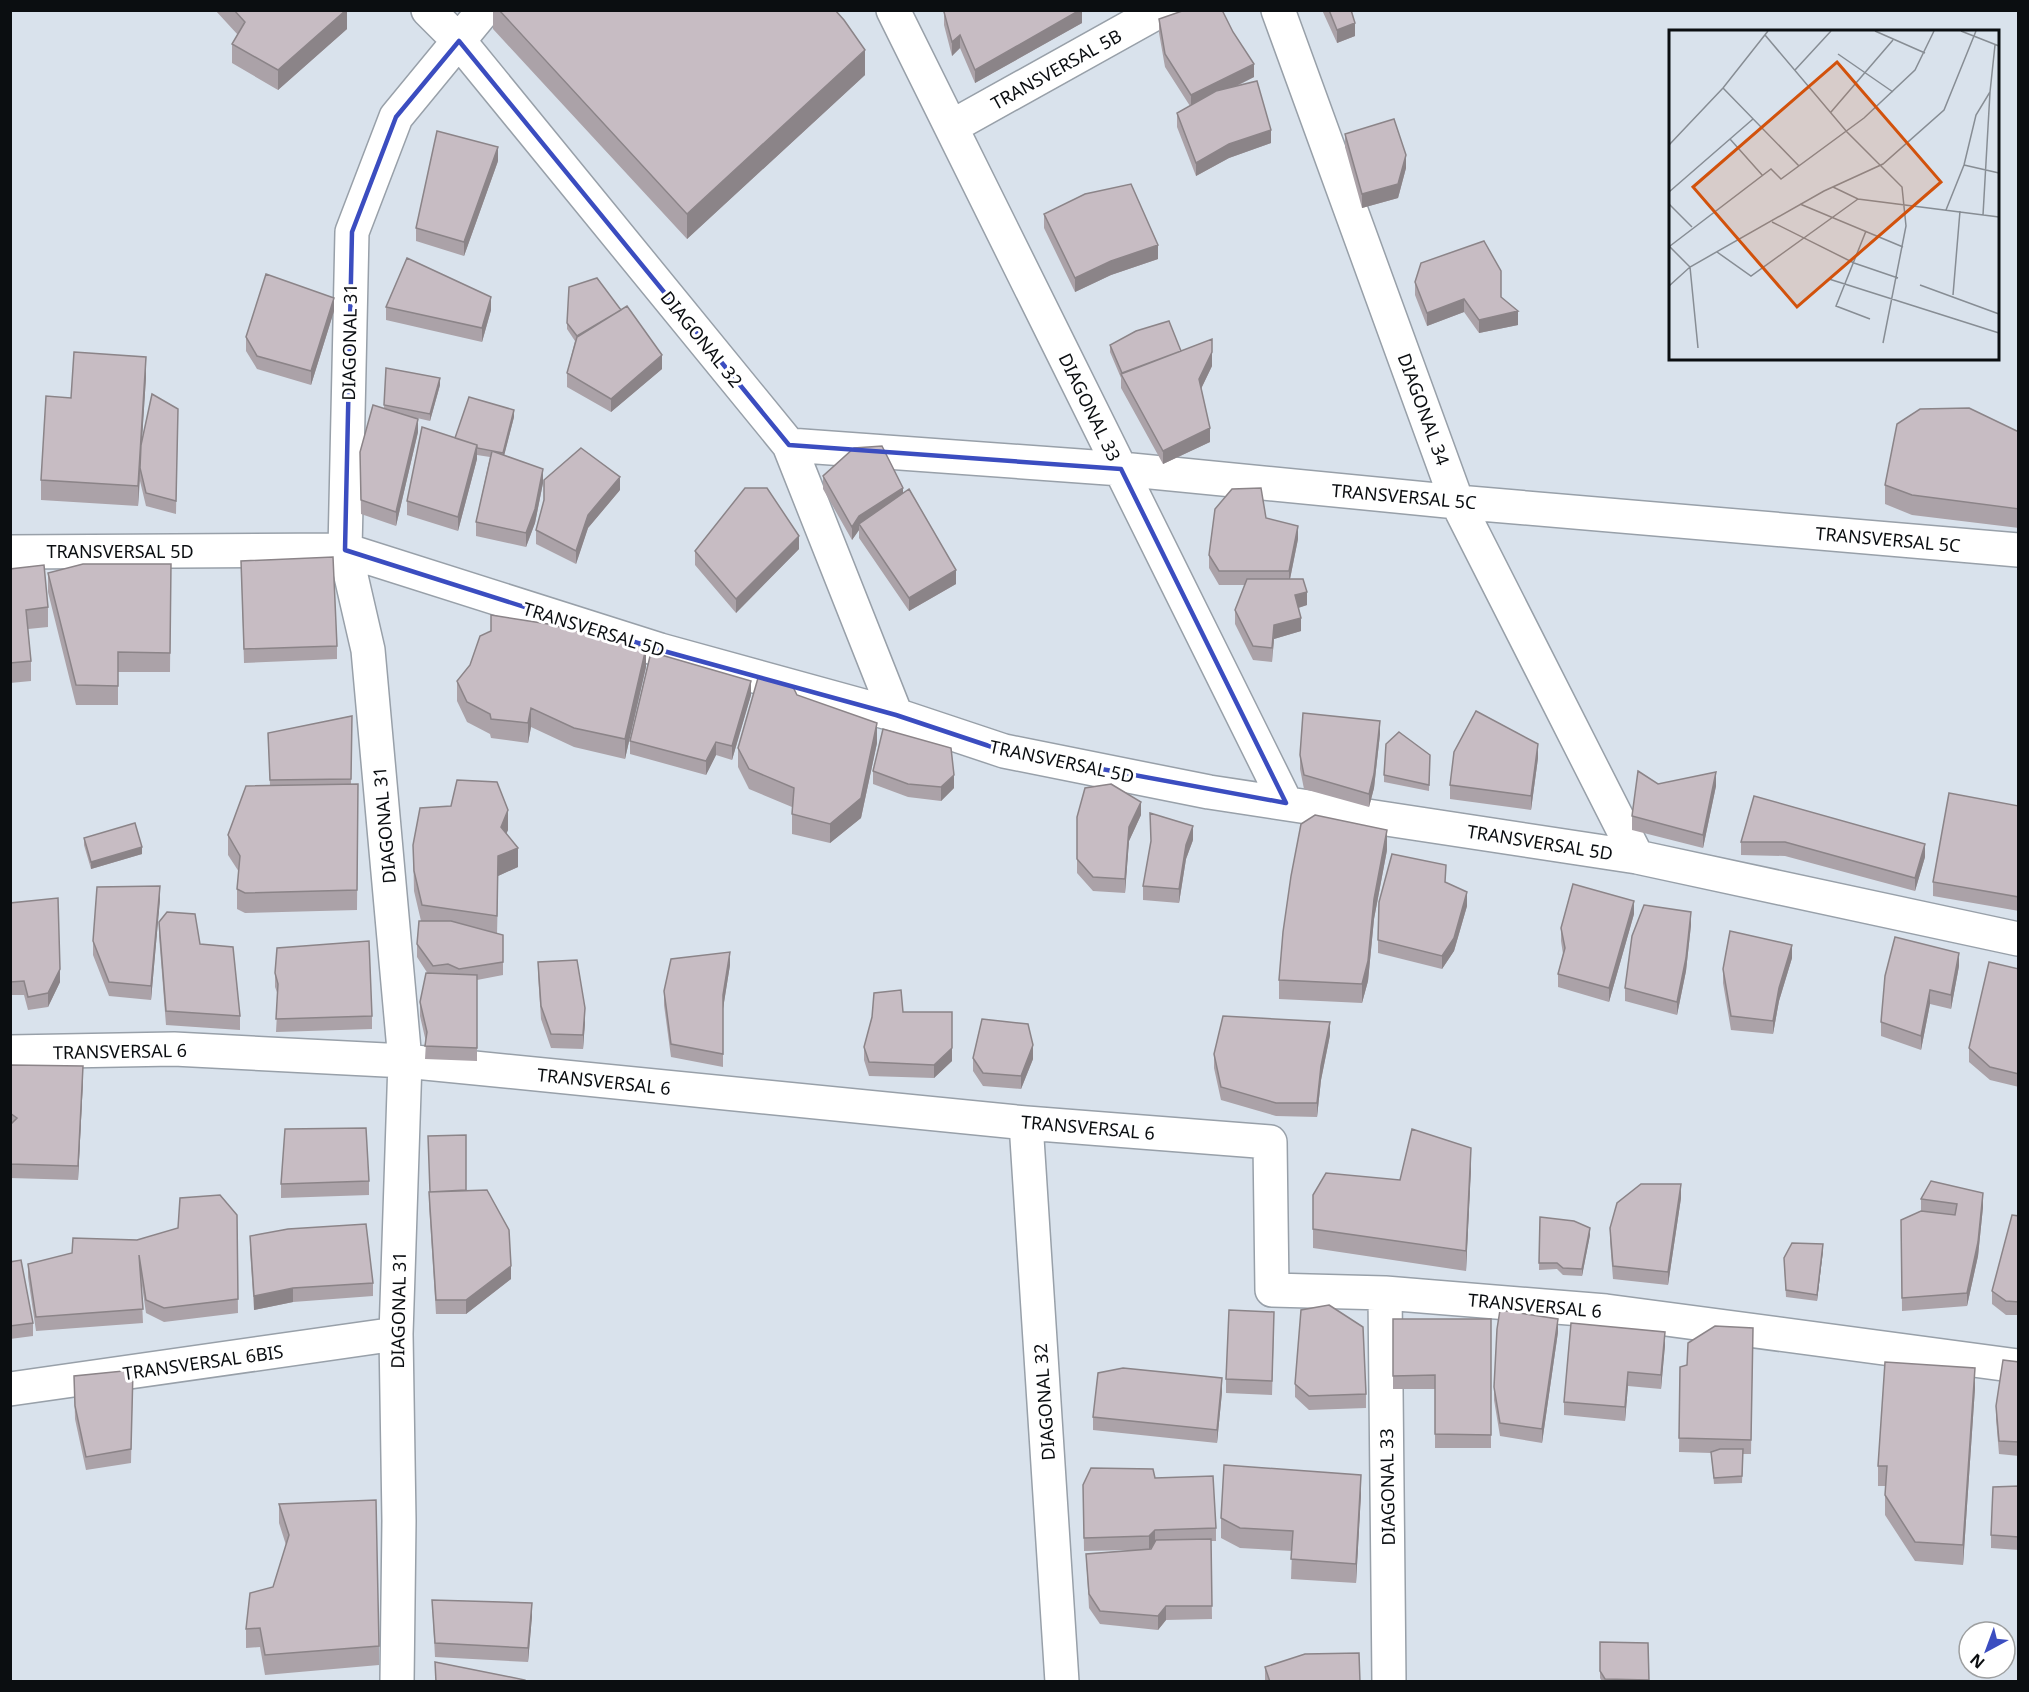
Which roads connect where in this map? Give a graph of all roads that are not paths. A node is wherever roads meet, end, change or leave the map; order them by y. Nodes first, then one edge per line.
1 (428, 10) edge
2 (484, 10) edge
3 (893, 10) edge
4 (1161, 10) edge
5 (1278, 10) edge
6 (459, 41) junction
7 (951, 127) junction
8 (789, 445) junction
9 (1121, 468) junction
10 (1458, 502) junction
11 (345, 550) junction
12 (2019, 550) edge
13 (10, 552) edge
14 (896, 715) junction
15 (1287, 803) junction
16 (1637, 857) junction
17 (2019, 939) edge
18 (10, 1052) edge
19 (405, 1061) junction
20 (1026, 1123) junction
21 (1385, 1293) junction
22 (396, 1334) junction
23 (2019, 1366) edge
24 (10, 1389) edge
25 (397, 1682) edge
26 (1062, 1682) edge
27 (1389, 1682) edge

1 - 6 street, DIAGONAL 32
2 - 6 street, DIAGONAL 31
3 - 7 street, DIAGONAL 33
4 - 7 street, TRANSVERSAL 5B
5 - 10 street, DIAGONAL 34
6 - 8 street, DIAGONAL 32
6 - 11 street, DIAGONAL 31
7 - 9 street, DIAGONAL 33
8 - 9 street, TRANSVERSAL 5C
8 - 14 street, DIAGONAL 32
9 - 10 street, TRANSVERSAL 5C
9 - 15 street, DIAGONAL 33
10 - 12 street, TRANSVERSAL 5C
10 - 16 street, DIAGONAL 34
11 - 13 street, TRANSVERSAL 5D
11 - 14 street, TRANSVERSAL 5D
11 - 19 street, DIAGONAL 31
14 - 15 street, TRANSVERSAL 5D
15 - 16 street, TRANSVERSAL 5D
16 - 17 street, TRANSVERSAL 5D
18 - 19 street, TRANSVERSAL 6
19 - 20 street, TRANSVERSAL 6
19 - 22 street, DIAGONAL 31
20 - 21 street, TRANSVERSAL 6
20 - 26 street, DIAGONAL 32
21 - 23 street, TRANSVERSAL 6
21 - 27 street, DIAGONAL 33
22 - 24 street, TRANSVERSAL 6BIS
22 - 25 street, DIAGONAL 31

